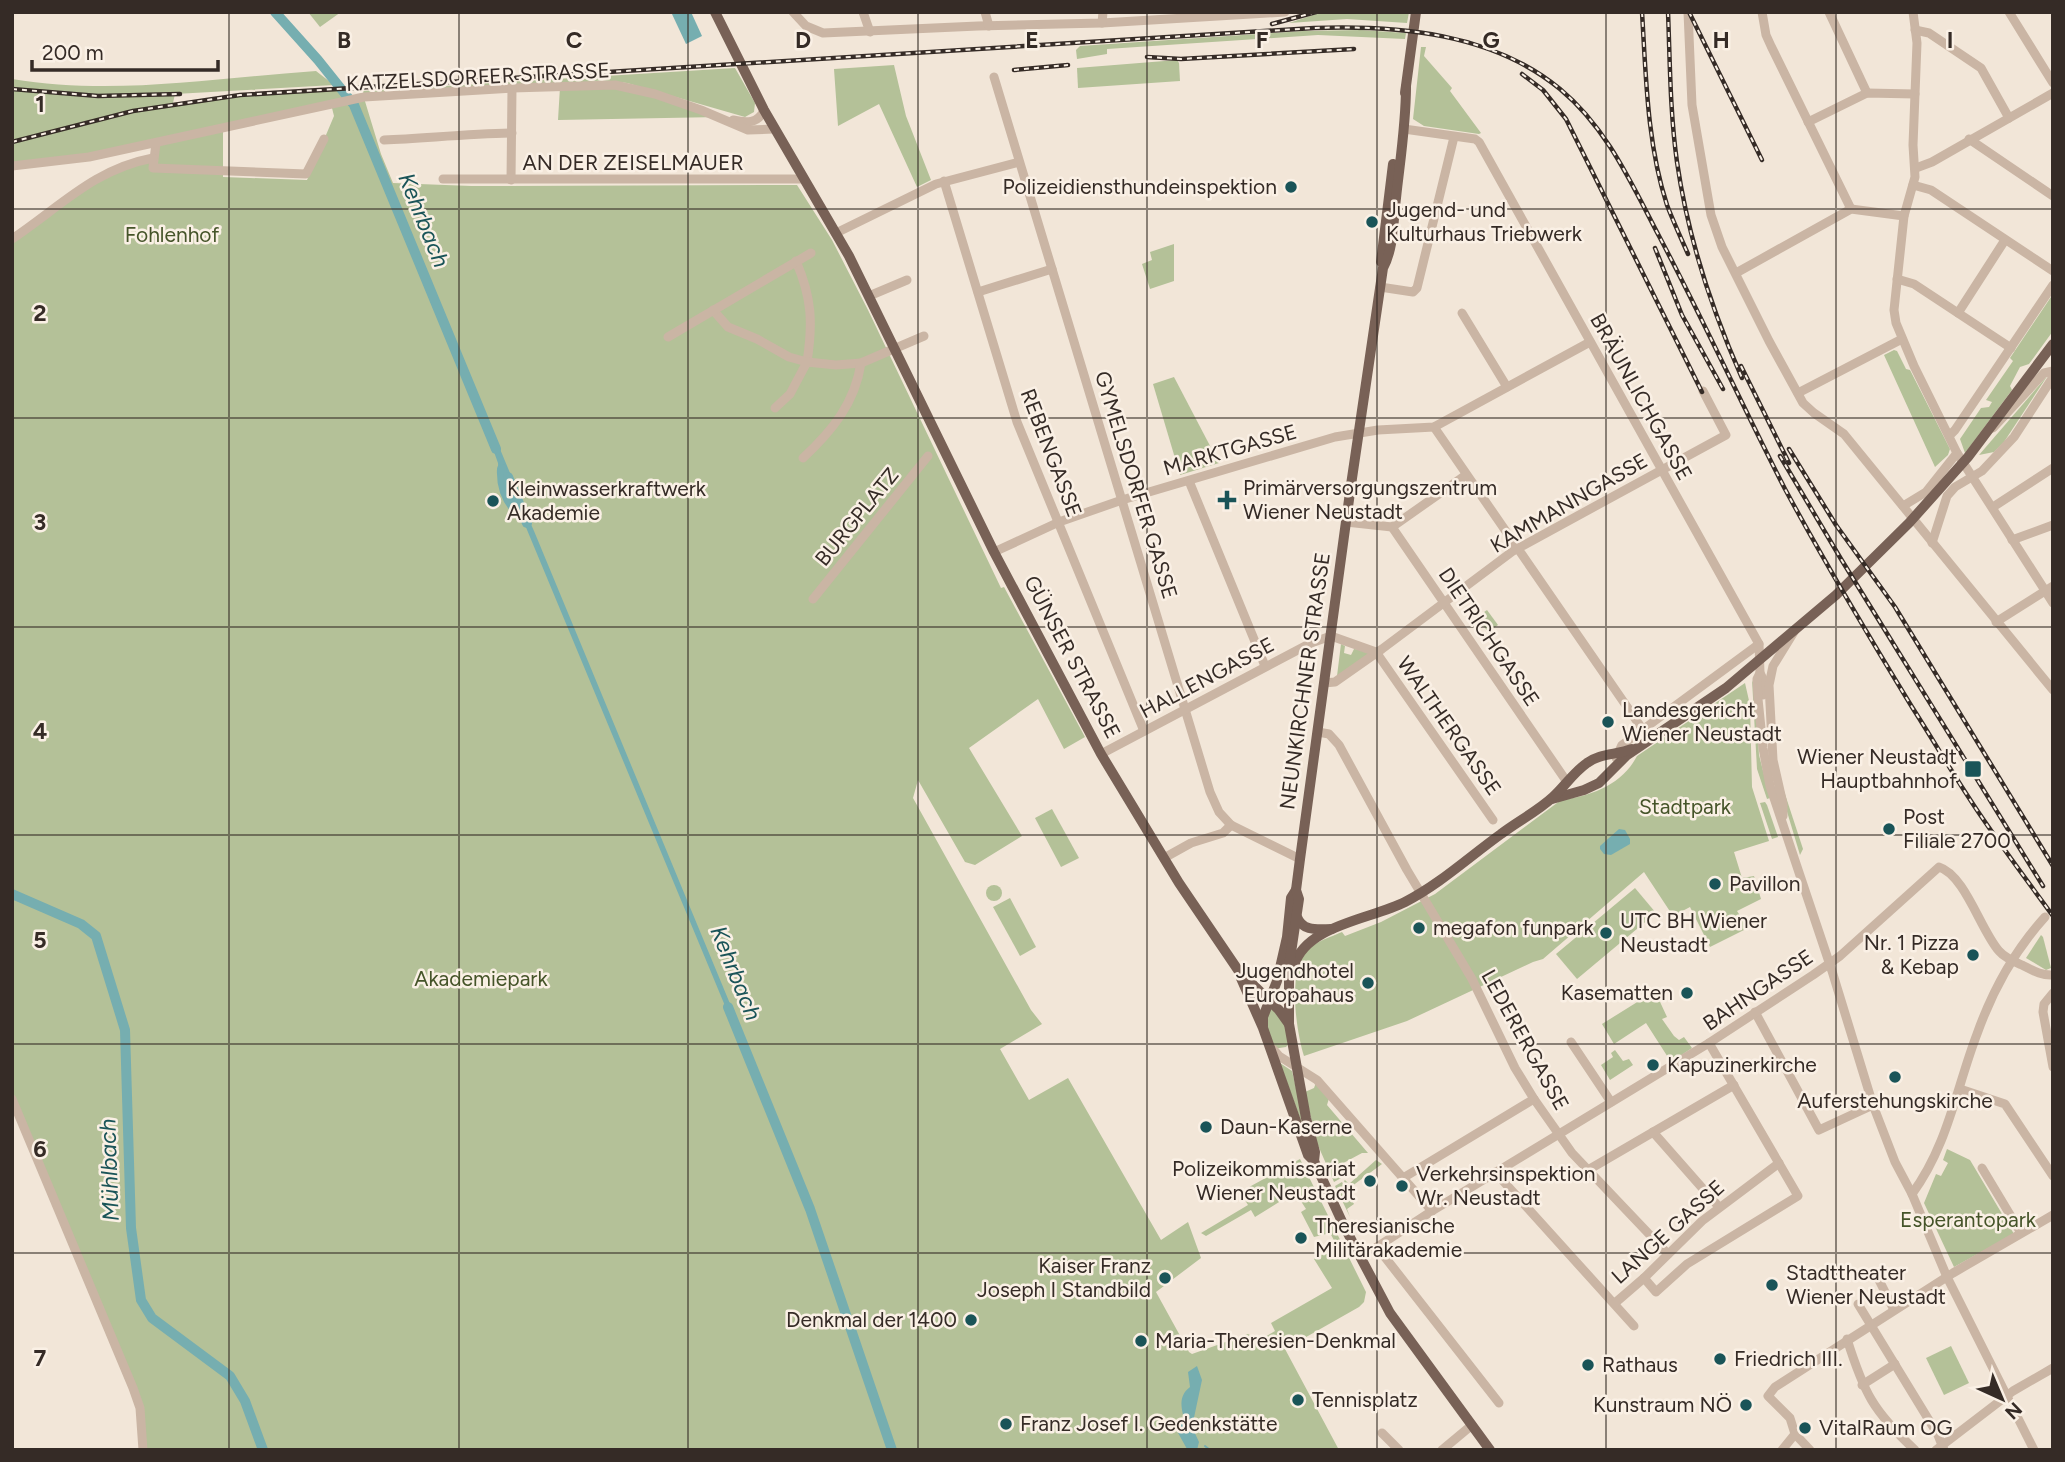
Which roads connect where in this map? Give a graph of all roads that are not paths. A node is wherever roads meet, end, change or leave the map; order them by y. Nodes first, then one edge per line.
1 (716, 12) edge
2 (793, 12) edge
3 (863, 12) edge
4 (985, 12) edge
5 (1103, 12) edge
6 (1285, 12) edge
7 (1416, 12) edge
8 (1688, 12) edge
9 (1762, 12) edge
10 (1829, 12) edge
11 (1913, 12) edge
12 (2009, 12) edge
13 (1102, 23) junction
14 (989, 26) junction
15 (1915, 30) junction
16 (870, 32) junction
17 (994, 77) dead end
18 (2053, 83) edge
19 (1406, 87) junction
20 (512, 88) junction
21 (1867, 93) junction
22 (2053, 93) edge
23 (1915, 94) junction
24 (764, 110) junction
25 (719, 117) junction
26 (2009, 118) junction
27 (1808, 121) junction
28 (774, 128) junction
29 (1404, 130) junction
30 (512, 133) junction
31 (1454, 136) junction
32 (324, 139) dead end
33 (1969, 139) junction
34 (384, 140) dead end
35 (156, 143) junction
36 (1019, 162) junction
37 (153, 163) junction
38 (12, 166) edge
39 (1916, 168) junction
40 (443, 179) dead end
41 (804, 179) junction
42 (511, 180) junction
43 (944, 181) junction
44 (1913, 185) junction
45 (2053, 196) edge
46 (1851, 209) junction
47 (1904, 216) junction
48 (836, 233) junction
49 (12, 239) edge
50 (2005, 240) junction
51 (811, 253) dead end
52 (796, 261) junction
53 (1383, 268) junction
54 (1052, 269) junction
55 (2053, 271) edge
56 (1736, 273) junction
57 (1897, 279) junction
58 (907, 280) dead end
59 (2053, 285) edge
60 (1380, 287) junction
61 (978, 292) junction
62 (869, 296) junction
63 (713, 310) junction
64 (1462, 313) dead end
65 (1958, 313) junction
66 (924, 336) dead end
67 (668, 337) dead end
68 (1902, 339) junction
69 (1590, 342) junction
70 (2053, 344) edge
71 (2011, 348) junction
72 (894, 350) junction
73 (807, 362) junction
74 (861, 363) junction
75 (2053, 371) edge
76 (2053, 377) edge
77 (1507, 387) junction
78 (1703, 391) dead end
79 (1798, 393) junction
80 (775, 408) dead end
81 (1434, 427) junction
82 (1989, 432) junction
83 (1359, 433) junction
84 (1950, 435) junction
85 (1963, 455) junction
86 (928, 456) dead end
87 (803, 458) dead end
88 (2053, 468) edge
89 (1662, 470) junction
90 (1466, 475) junction
91 (1972, 477) junction
92 (1189, 481) junction
93 (1122, 500) junction
94 (1903, 506) junction
95 (1993, 507) junction
96 (1059, 522) junction
97 (1346, 523) junction
98 (2053, 525) edge
99 (1392, 527) junction
100 (2012, 540) junction
101 (1932, 543) junction
102 (1519, 549) junction
103 (994, 552) junction
104 (2049, 588) edge
105 (813, 599) dead end
106 (1444, 603) junction
107 (2053, 603) edge
108 (1996, 622) junction
109 (1794, 632) junction
110 (1331, 636) junction
111 (1759, 644) junction
112 (1376, 652) junction
113 (1265, 666) junction
114 (1730, 666) junction
115 (1758, 676) junction
116 (1324, 683) junction
117 (2053, 690) edge
118 (1186, 708) junction
119 (1643, 730) junction
120 (1144, 731) junction
121 (1318, 732) junction
122 (1641, 745) junction
123 (1101, 754) junction
124 (1619, 754) junction
125 (1575, 776) junction
126 (1608, 777) junction
127 (1594, 786) junction
128 (1552, 799) junction
129 (1493, 820) dead end
130 (1783, 824) junction
131 (1231, 825) junction
132 (1164, 858) junction
133 (1300, 859) junction
134 (1296, 890) junction
135 (1421, 894) junction
136 (1297, 917) junction
137 (2045, 917) dead end
138 (1327, 929) junction
139 (1290, 940) junction
140 (1305, 947) junction
141 (2012, 961) junction
142 (1829, 963) junction
143 (1238, 970) junction
144 (1290, 973) junction
145 (2053, 975) edge
146 (1277, 981) junction
147 (1254, 986) junction
148 (2053, 993) edge
149 (1269, 1002) junction
150 (1755, 1012) junction
151 (1289, 1024) junction
152 (1263, 1028) junction
153 (1292, 1041) junction
154 (1570, 1042) dead end
155 (1710, 1043) junction
156 (1270, 1046) junction
157 (1295, 1066) junction
158 (2053, 1068) edge
159 (1313, 1078) junction
160 (1734, 1085) junction
161 (1300, 1088) junction
162 (1960, 1090) junction
163 (12, 1099) edge
164 (1534, 1099) junction
165 (1611, 1102) junction
166 (1873, 1105) junction
167 (1653, 1132) junction
168 (1558, 1135) junction
169 (1314, 1161) junction
170 (1779, 1163) junction
171 (1982, 1168) dead end
172 (1588, 1170) junction
173 (1495, 1172) junction
174 (2053, 1176) edge
175 (1403, 1178) junction
176 (1912, 1194) junction
177 (1719, 1207) junction
178 (1432, 1211) junction
179 (2053, 1215) edge
180 (2021, 1233) junction
181 (1377, 1247) junction
182 (1668, 1254) junction
183 (1359, 1255) junction
184 (1366, 1268) junction
185 (1947, 1277) junction
186 (1644, 1278) junction
187 (1878, 1278) dead end
188 (1615, 1303) junction
189 (1858, 1304) dead end
190 (1894, 1310) junction
191 (1869, 1325) junction
192 (1634, 1326) dead end
193 (1847, 1339) junction
194 (1895, 1364) junction
195 (2053, 1368) edge
196 (1862, 1385) junction
197 (2006, 1397) junction
198 (1499, 1402) dead end
199 (1472, 1425) junction
200 (1382, 1433) dead end
201 (1795, 1434) junction
202 (1941, 1448) edge
203 (143, 1450) edge
204 (1399, 1450) edge
205 (1442, 1450) edge
206 (1490, 1450) edge
207 (1782, 1450) edge
208 (1810, 1450) edge
209 (1915, 1450) edge
210 (2034, 1450) edge

1 - 24 main road, GÜNSER STRASSE
2 - 16 street
3 - 16 street
4 - 14 street
5 - 13 street
6 - 13 street
7 - 19 main road, NEUNKIRCHNER STRASSE
8 - 56 street
9 - 27 street
10 - 21 street
11 - 15 street
12 - 18 street
13 - 14 street
14 - 16 street
15 - 23 street
15 - 26 street
17 - 36 street, GYMELSDORFER GASSE
19 - 29 main road, NEUNKIRCHNER STRASSE
19 - 53 main road, NEUNKIRCHNER STRASSE
20 - 25 street, KATZELSDORFER STRASSE
20 - 30 street, AN DER ZEISELMAUER
20 - 35 street, KATZELSDORFER STRASSE
21 - 23 street
21 - 27 street
22 - 26 street
23 - 39 street
24 - 25 street, KATZELSDORFER STRASSE
24 - 28 main road, GÜNSER STRASSE
25 - 28 street, KATZELSDORFER STRASSE
26 - 33 street
27 - 46 street
28 - 41 main road, GÜNSER STRASSE
29 - 31 street
29 - 53 main road, NEUNKIRCHNER STRASSE
30 - 34 street
30 - 42 street, AN DER ZEISELMAUER
31 - 60 street
31 - 69 street, BRÄUNLICHGASSE
32 - 37 street
33 - 39 street
33 - 45 street
35 - 37 street
35 - 38 street, KATZELSDORFER STRASSE
36 - 43 street
36 - 54 street, GYMELSDORFER GASSE
37 - 49 street
39 - 44 street
40 - 42 street
41 - 42 street, AN DER ZEISELMAUER
41 - 48 main road, GÜNSER STRASSE
43 - 48 street
43 - 61 street, REBENGASSE
44 - 47 street
44 - 50 street
46 - 47 street
46 - 56 street
47 - 57 street
48 - 62 main road, GÜNSER STRASSE
50 - 55 street
50 - 65 street
51 - 52 street
52 - 63 street
52 - 73 street
53 - 60 main road, NEUNKIRCHNER STRASSE
54 - 61 street
54 - 93 street, GYMELSDORFER GASSE
56 - 79 street
57 - 65 street
57 - 68 street
58 - 62 street
59 - 71 street
60 - 83 main road, NEUNKIRCHNER STRASSE
61 - 96 street, REBENGASSE
62 - 72 main road, GÜNSER STRASSE
63 - 67 street
63 - 73 street
64 - 77 street
65 - 71 street
66 - 72 street
68 - 79 street
68 - 84 street
69 - 77 street
69 - 89 street, BRÄUNLICHGASSE
70 - 82 main road
71 - 84 street
72 - 74 street
72 - 103 main road, GÜNSER STRASSE
73 - 74 street
73 - 80 street
74 - 87 street
75 - 82 street
76 - 91 street
77 - 81 street
78 - 89 street, KAMMANNGASSE
79 - 94 street
81 - 83 street, MARKTGASSE
81 - 90 street
82 - 85 main road
83 - 92 street, MARKTGASSE
83 - 97 main road, NEUNKIRCHNER STRASSE
84 - 85 street
85 - 91 street
85 - 94 street
85 - 109 main road
86 - 105 street, BURGPLATZ
88 - 95 street
89 - 102 street, KAMMANNGASSE
89 - 111 street, BRÄUNLICHGASSE
90 - 99 street
90 - 102 street
91 - 95 street
91 - 101 street
92 - 93 street, MARKTGASSE
92 - 113 street
93 - 96 street, MARKTGASSE
93 - 118 street, GYMELSDORFER GASSE
94 - 101 street
95 - 100 street
96 - 103 street, MARKTGASSE
96 - 120 street, REBENGASSE
97 - 99 street
97 - 110 main road, NEUNKIRCHNER STRASSE
98 - 100 street
99 - 106 street, DIETRICHGASSE
100 - 104 street
101 - 108 street
102 - 106 street, KAMMANNGASSE
102 - 119 street
103 - 123 main road, GÜNSER STRASSE
104 - 107 street
104 - 108 street
106 - 112 street, KAMMANNGASSE
106 - 125 street, DIETRICHGASSE
108 - 117 street
109 - 122 main road
109 - 130 street
110 - 112 street
110 - 113 street, HALLENGASSE
110 - 116 main road, NEUNKIRCHNER STRASSE
111 - 114 street
111 - 115 street, BRÄUNLICHGASSE
112 - 116 street, KAMMANNGASSE
112 - 129 street, WALTHERGASSE
113 - 118 street, HALLENGASSE
114 - 115 street
114 - 119 street
115 - 130 street, BRÄUNLICHGASSE
116 - 121 main road, NEUNKIRCHNER STRASSE
118 - 120 street, HALLENGASSE
118 - 131 street, GYMELSDORFER GASSE
119 - 124 street
120 - 123 street, HALLENGASSE
121 - 133 main road, NEUNKIRCHNER STRASSE
121 - 135 street, LEDERERGASSE
122 - 124 main road
122 - 126 main road
123 - 132 main road, GÜNSER STRASSE
124 - 125 main road
124 - 126 street
125 - 127 main road
125 - 128 main road
126 - 127 main road
127 - 128 main road
128 - 135 main road
130 - 142 street
131 - 132 street
131 - 133 street
132 - 143 main road, GÜNSER STRASSE
133 - 134 main road, NEUNKIRCHNER STRASSE
134 - 136 main road, NEUNKIRCHNER STRASSE
134 - 139 main road, NEUNKIRCHNER STRASSE
135 - 138 main road
135 - 164 street, LEDERERGASSE
136 - 138 main road
136 - 139 main road, NEUNKIRCHNER STRASSE
137 - 141 street
138 - 139 main road
138 - 140 main road
139 - 140 main road
139 - 144 main road, NEUNKIRCHNER STRASSE
139 - 146 main road
140 - 144 main road
141 - 142 street, BAHNGASSE
141 - 145 street
141 - 162 street
142 - 150 street, BAHNGASSE
142 - 166 street
143 - 147 main road
143 - 152 main road
144 - 151 main road, NEUNKIRCHNER STRASSE
146 - 147 main road
146 - 149 main road
147 - 149 main road
148 - 158 street
149 - 151 main road
149 - 152 main road
150 - 155 street, BAHNGASSE
150 - 166 street
151 - 153 main road, NEUNKIRCHNER STRASSE
152 - 156 main road
153 - 156 main road
153 - 157 main road, NEUNKIRCHNER STRASSE
154 - 165 street
155 - 160 street
155 - 165 street, BAHNGASSE
156 - 157 street
156 - 169 main road
157 - 159 street
157 - 161 main road, NEUNKIRCHNER STRASSE
159 - 161 street
159 - 175 street
160 - 167 street
160 - 170 street
161 - 169 main road, NEUNKIRCHNER STRASSE
162 - 174 street
162 - 176 street
163 - 203 street
164 - 168 street, LEDERERGASSE
164 - 175 street
165 - 168 street, BAHNGASSE
166 - 176 street
167 - 172 street
167 - 177 street
168 - 172 street, LEDERERGASSE
168 - 173 street, BAHNGASSE
169 - 183 main road
170 - 177 street, LANGE GASSE
170 - 186 street
171 - 180 street
172 - 182 street, LEDERERGASSE
173 - 178 street, BAHNGASSE
173 - 188 street
175 - 178 street
176 - 185 street
177 - 182 street, LANGE GASSE
178 - 181 street, BAHNGASSE
179 - 180 street
180 - 185 street
181 - 183 street, BAHNGASSE
181 - 184 street
181 - 198 street
182 - 186 street, LANGE GASSE
183 - 184 main road
184 - 199 main road
185 - 190 street
185 - 197 street
186 - 188 street, LANGE GASSE
187 - 190 street
188 - 192 street
189 - 191 street
190 - 191 street
191 - 193 street
191 - 194 street
193 - 196 street
193 - 201 street
194 - 196 street
194 - 202 street
195 - 197 street
196 - 209 street
197 - 202 street
197 - 210 street
199 - 205 street
199 - 206 main road
200 - 204 street
201 - 207 street
201 - 208 street

